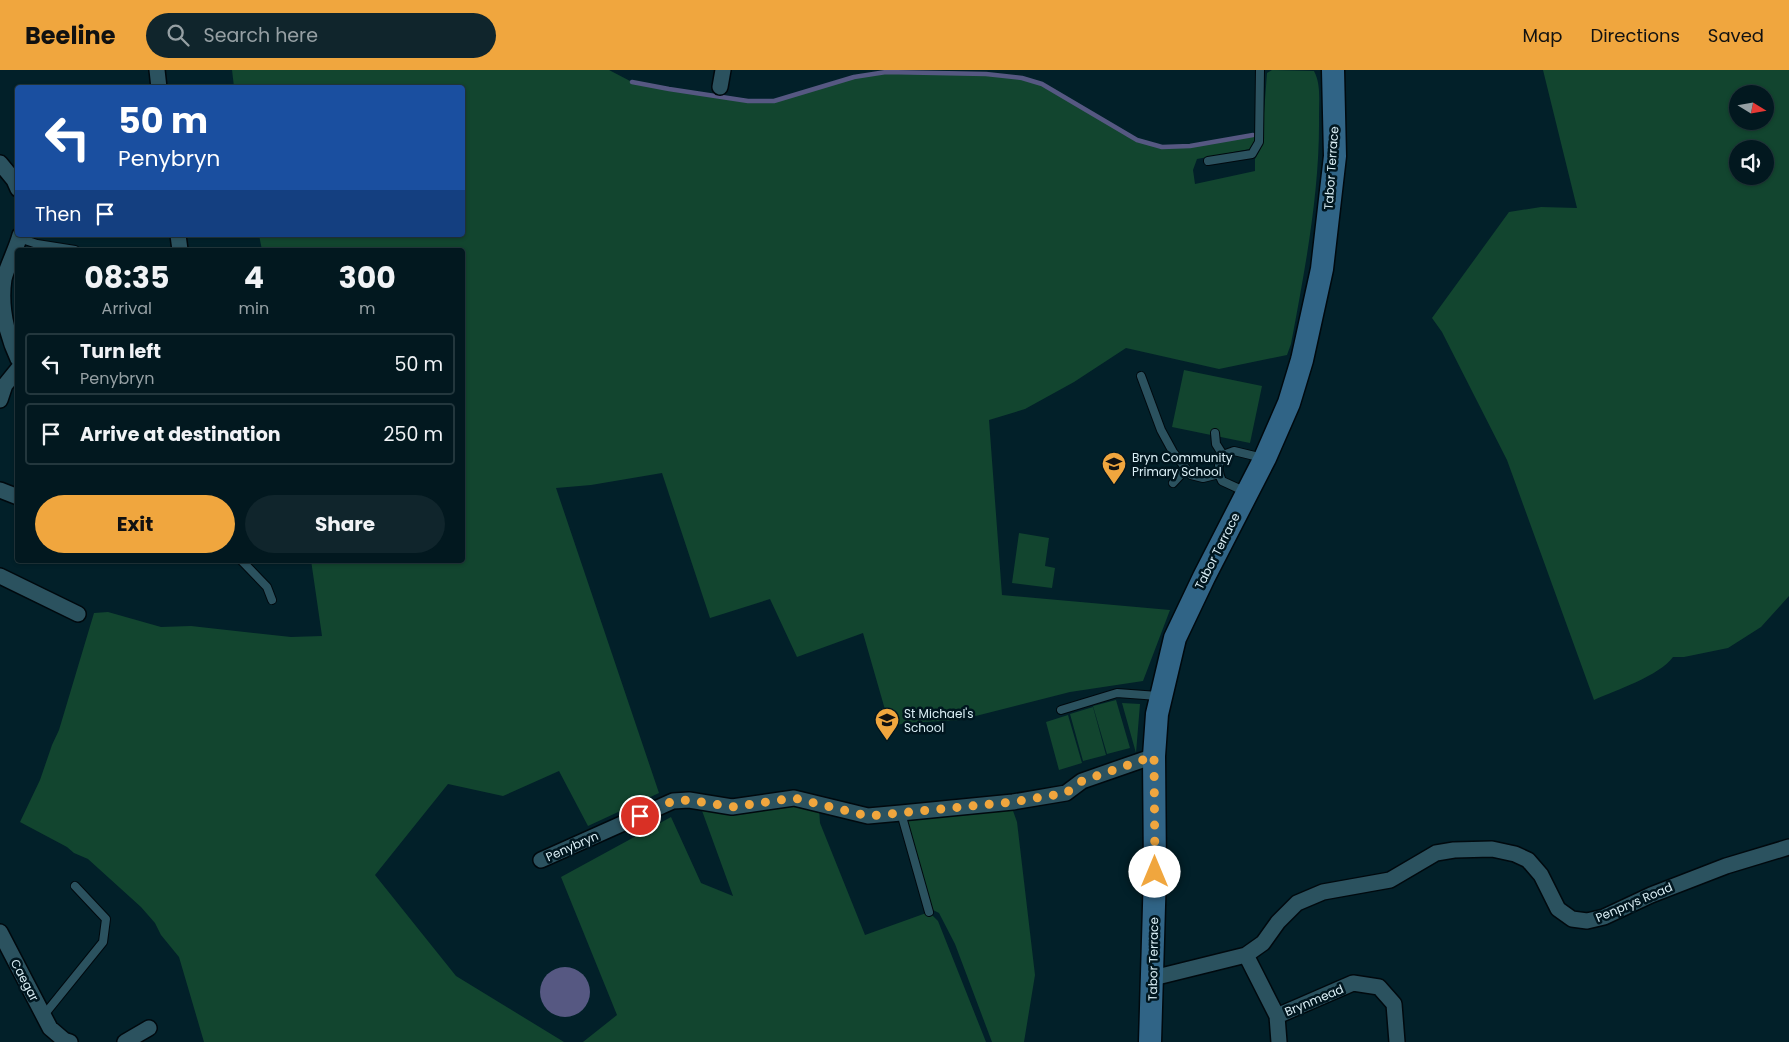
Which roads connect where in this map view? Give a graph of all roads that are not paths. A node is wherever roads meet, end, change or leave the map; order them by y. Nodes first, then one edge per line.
1 (157, 70) edge
2 (723, 70) edge
3 (1260, 70) edge
4 (1333, 70) edge
5 (159, 85) edge
6 (720, 87) dead end
7 (1208, 161) dead end
8 (0, 163) edge
9 (15, 182) edge
10 (19, 237) edge
11 (21, 237) edge
12 (62, 248) edge
13 (15, 353) edge
14 (15, 373) edge
15 (1141, 376) dead end
16 (0, 400) edge
17 (1216, 433) dead end
18 (1223, 455) junction
19 (1266, 458) junction
20 (1186, 469) junction
21 (1218, 474) junction
22 (1173, 483) dead end
23 (0, 490) edge
24 (1248, 493) junction
25 (15, 496) edge
26 (244, 563) edge
27 (0, 576) edge
28 (272, 600) dead end
29 (78, 614) dead end
30 (1160, 697) junction
31 (1061, 710) dead end
32 (1154, 756) junction
33 (901, 813) junction
34 (1789, 846) edge
35 (541, 860) dead end
36 (75, 886) dead end
37 (929, 912) dead end
38 (0, 932) edge
39 (1246, 955) junction
40 (1153, 978) junction
41 (1277, 1016) junction
42 (47, 1022) junction
43 (149, 1028) dead end
44 (70, 1042) edge
45 (125, 1042) edge
46 (1150, 1042) edge
47 (1279, 1042) edge
48 (1397, 1042) edge

1 - 5 street
2 - 6 street
3 - 7 lane
4 - 19 main road, Tabor Terrace
8 - 9 street
10 - 13 street
11 - 12 lane
14 - 16 street
15 - 20 lane
17 - 18 lane
18 - 19 lane
18 - 21 lane
19 - 24 main road, Tabor Terrace
20 - 21 lane
20 - 22 lane
21 - 24 lane
23 - 25 street
24 - 30 main road, Tabor Terrace
26 - 28 lane
27 - 29 street
30 - 31 lane
30 - 32 main road, Tabor Terrace
32 - 33 street, Penybryn
32 - 40 main road, Tabor Terrace
33 - 35 street, Penybryn
33 - 37 lane
34 - 39 street, Penprys Road
36 - 42 lane
38 - 42 street, Caegar
39 - 40 street, Penprys Road
39 - 41 street, Brynmead
40 - 46 main road, Tabor Terrace
41 - 47 street, Brynmead
41 - 48 street, Brynmead
42 - 44 street
43 - 45 street

